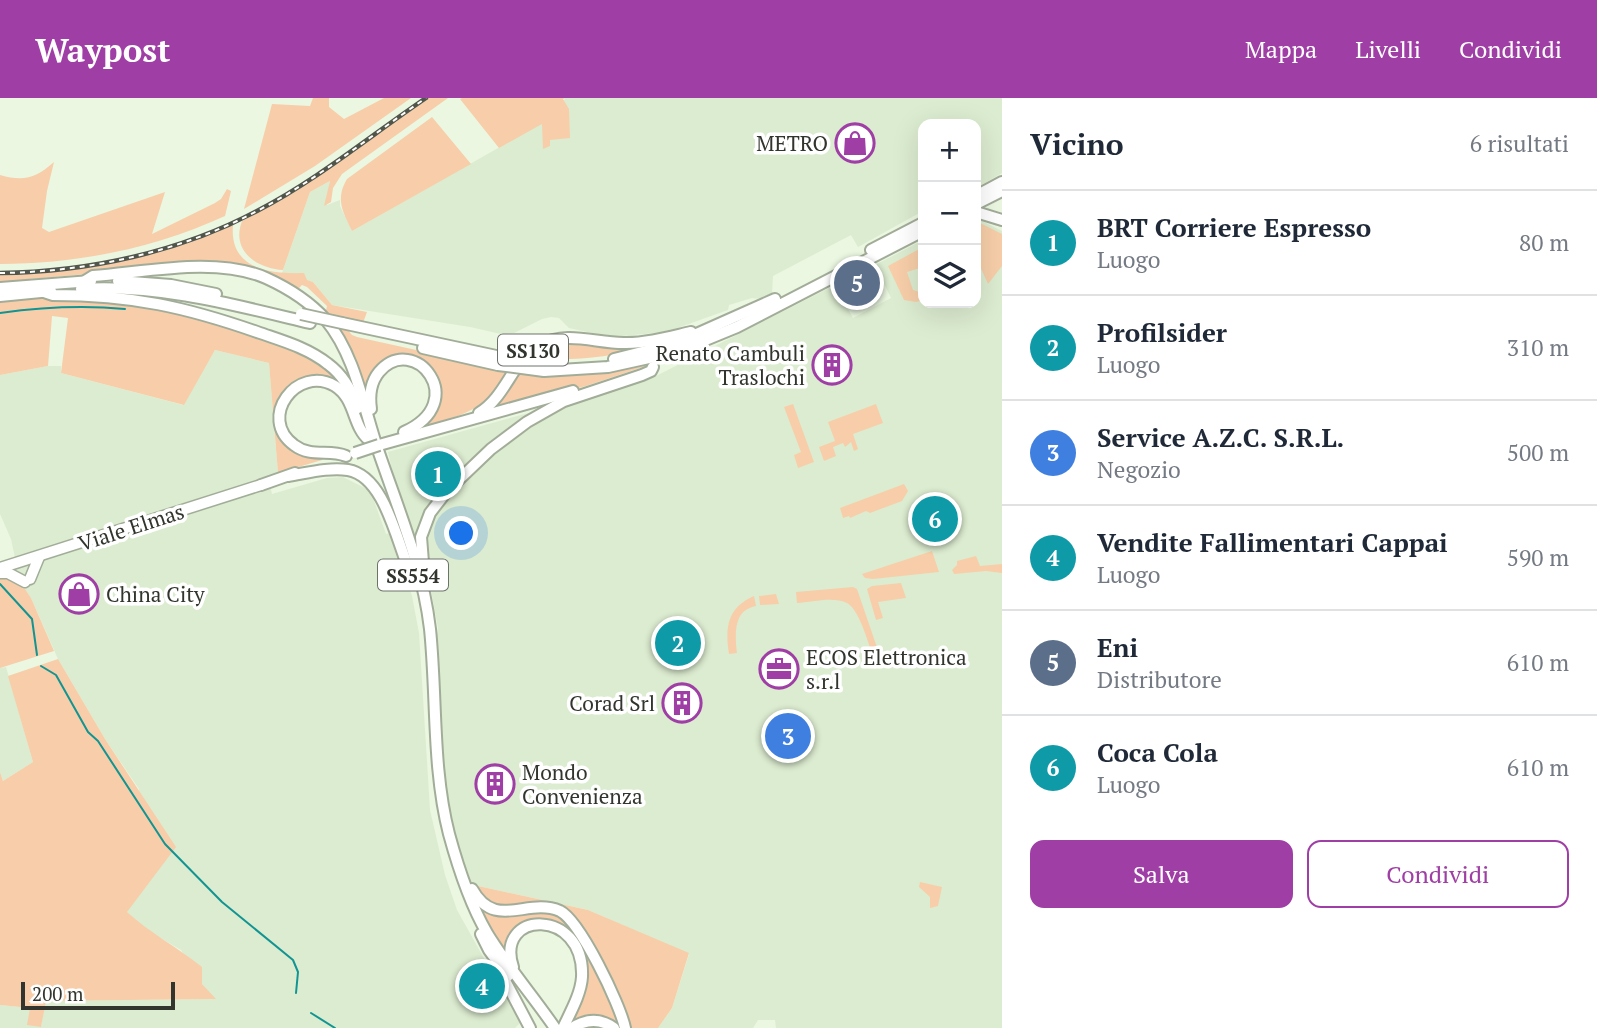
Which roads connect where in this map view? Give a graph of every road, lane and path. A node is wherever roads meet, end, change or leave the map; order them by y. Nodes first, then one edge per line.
1 (1001, 184) edge
2 (981, 194) edge
3 (981, 200) edge
4 (981, 214) edge
5 (1002, 220) edge
6 (918, 226) edge
7 (918, 233) edge
8 (85, 281) junction
9 (0, 288) edge
10 (44, 292) junction
11 (0, 296) edge
12 (305, 318) junction
13 (734, 323) junction
14 (653, 367) junction
15 (360, 402) junction
16 (486, 415) junction
17 (467, 419) junction
18 (410, 436) junction
19 (373, 438) junction
20 (395, 438) junction
21 (351, 454) junction
22 (288, 476) junction
23 (261, 485) joint
24 (39, 557) junction
25 (0, 568) edge
26 (0, 573) edge
27 (415, 583) junction
28 (430, 629) junction
29 (460, 869) junction
30 (489, 950) junction
31 (517, 976) junction
32 (548, 1024) edge
33 (530, 1028) edge
34 (563, 1028) edge
35 (572, 1028) edge
36 (614, 1028) edge
37 (625, 1028) edge

1 - 2 highway
1 - 3 highway
4 - 5 highway
6 - 13 highway, SS130
7 - 13 highway, SS130
8 - 9 highway
8 - 12 highway
8 - 15 highway
10 - 11 highway
10 - 12 highway
10 - 15 highway
12 - 13 highway, bridge
13 - 14 highway, SS130
13 - 17 highway, SS130
14 - 16 highway, SS130
14 - 28 highway
15 - 19 highway, SS554
16 - 17 highway, SS130
16 - 18 highway
17 - 18 highway, SS130
18 - 20 highway, SS130
19 - 20 highway
19 - 20 highway
19 - 21 highway, bridge
19 - 21 highway
19 - 27 highway, SS554
19 - 28 highway, SS554
21 - 22 highway
22 - 23 highway
22 - 27 highway
23 - 24 main road, Viale Elmas
24 - 25 main road, Viale Elmas
24 - 26 main road
27 - 30 highway, SS554
28 - 29 highway, SS554
29 - 31 highway, SS554
29 - 37 highway
30 - 32 highway, SS554
30 - 33 highway
31 - 32 highway, SS554
31 - 34 highway
35 - 36 highway

